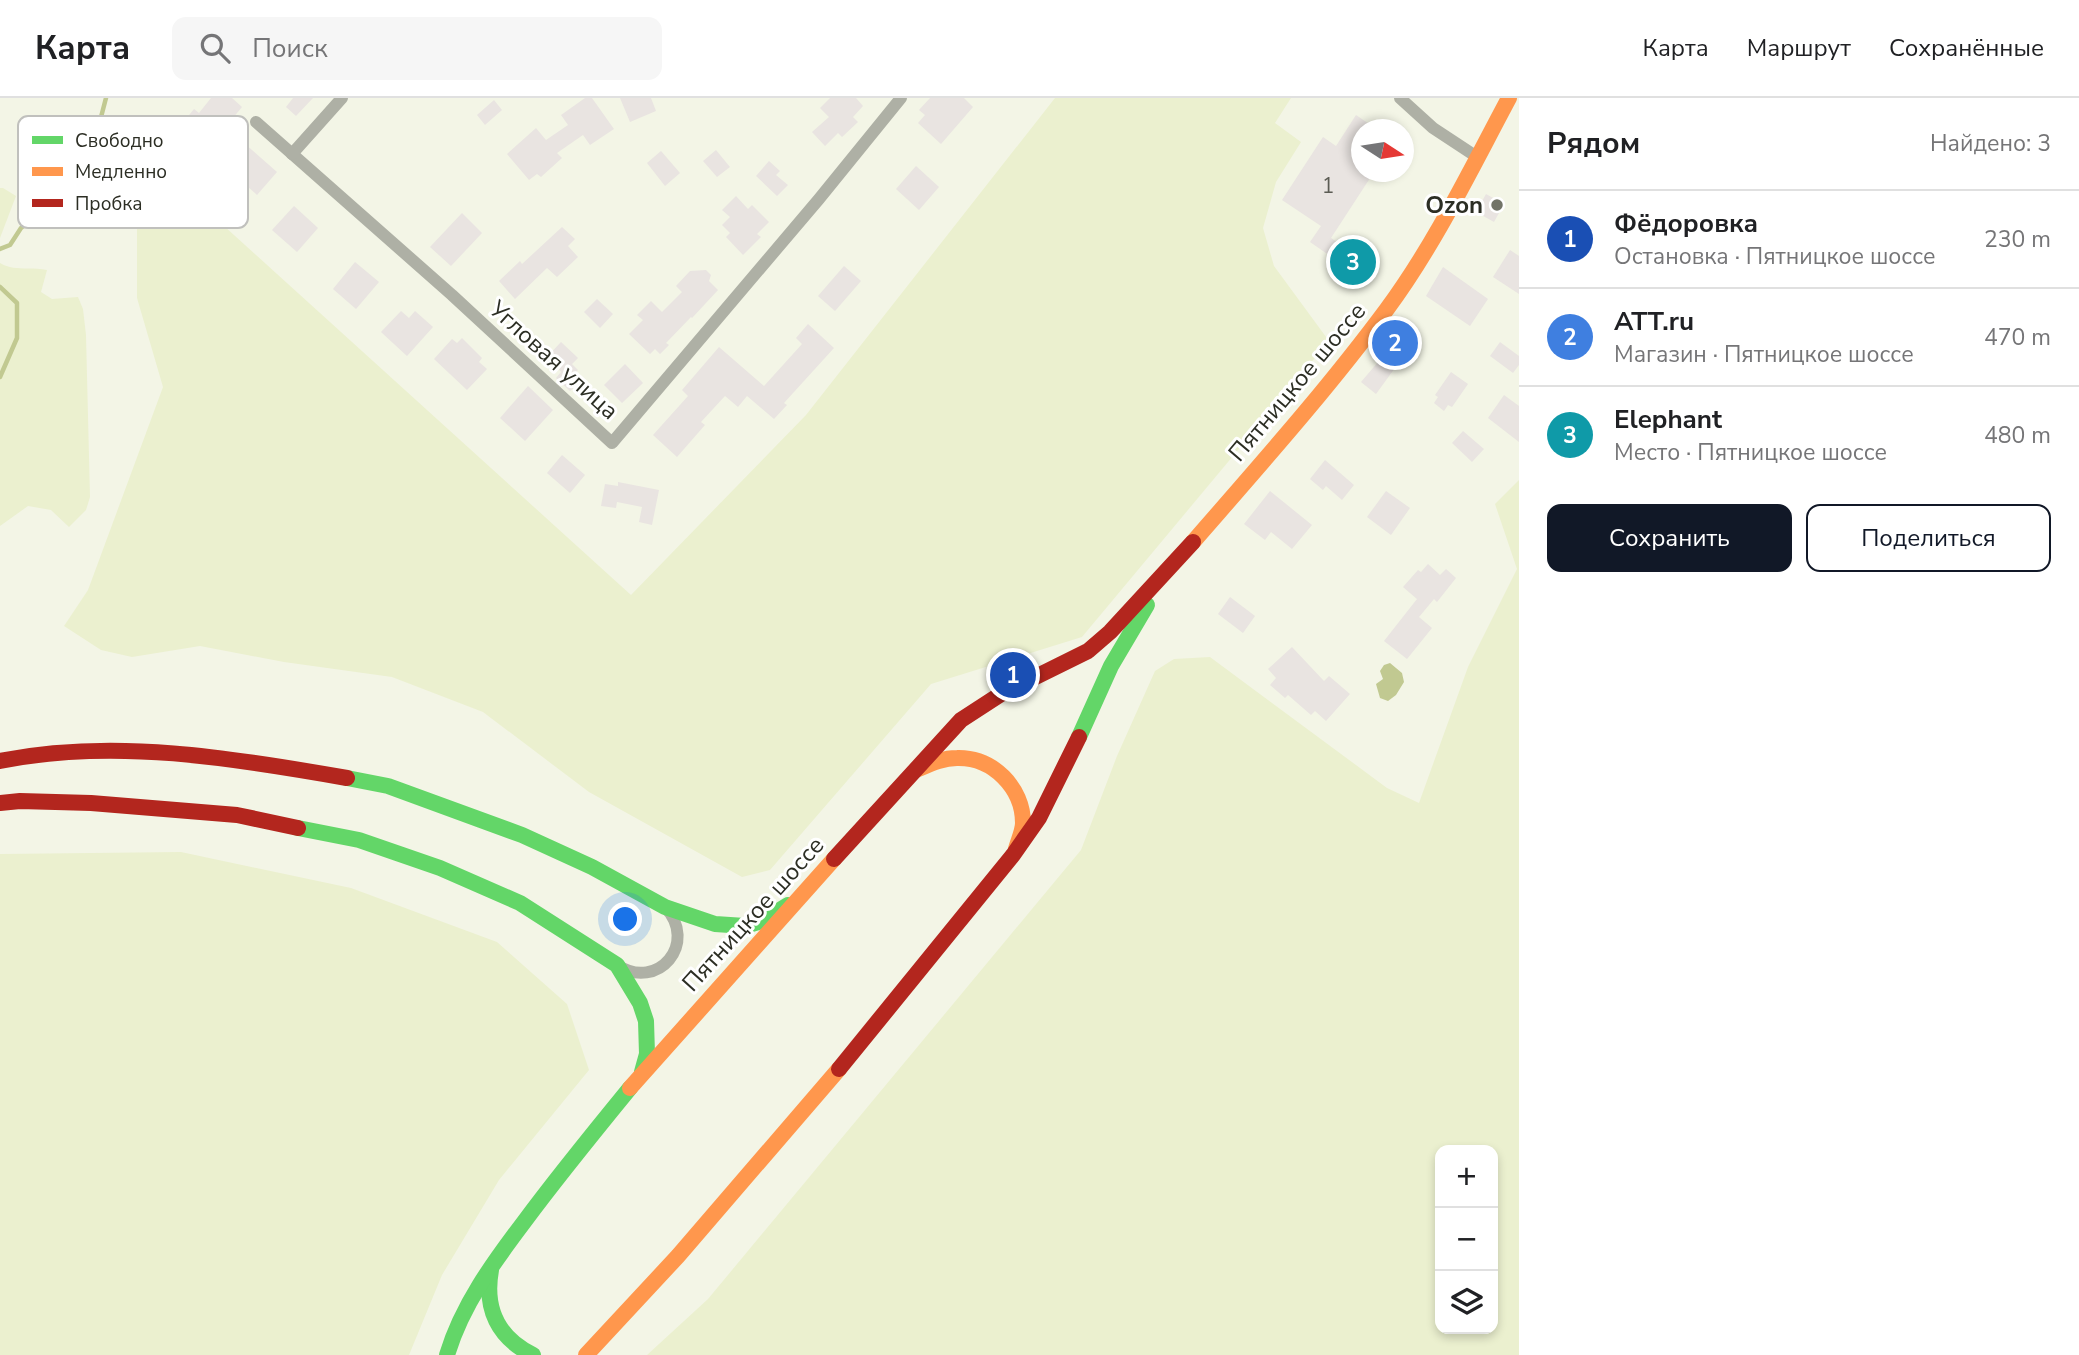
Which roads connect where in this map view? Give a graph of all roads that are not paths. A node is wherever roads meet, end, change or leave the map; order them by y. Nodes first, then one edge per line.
1 (342, 98) edge
2 (901, 98) edge
3 (1399, 98) edge
4 (1509, 98) edge
5 (256, 122) dead end
6 (292, 153) junction
7 (1477, 157) junction
8 (1166, 574) junction
9 (0, 761) edge
10 (909, 775) junction
11 (0, 803) edge
12 (1013, 855) junction
13 (797, 899) junction
14 (665, 907) junction
15 (617, 964) junction
16 (642, 1072) junction
17 (497, 1258) junction
18 (604, 1335) junction
19 (447, 1355) edge
20 (533, 1355) edge
21 (574, 1355) edge
22 (586, 1355) edge

1 - 6 street
2 - 6 street, Угловая улица
3 - 7 street
4 - 7 main road, Пятницкое шоссе
5 - 6 street, Угловая улица
7 - 8 main road, Пятницкое шоссе
8 - 10 main road, Пятницкое шоссе
8 - 12 main road, Пятницкое шоссе
9 - 14 main road
10 - 12 main road
10 - 13 main road, Пятницкое шоссе
11 - 15 main road
12 - 18 main road, Пятницкое шоссе
13 - 14 main road
13 - 16 main road, Пятницкое шоссе
14 - 15 street
15 - 16 main road
16 - 17 main road, Пятницкое шоссе
17 - 19 main road, Пятницкое шоссе
17 - 20 main road
18 - 21 main road
18 - 22 main road, Пятницкое шоссе

